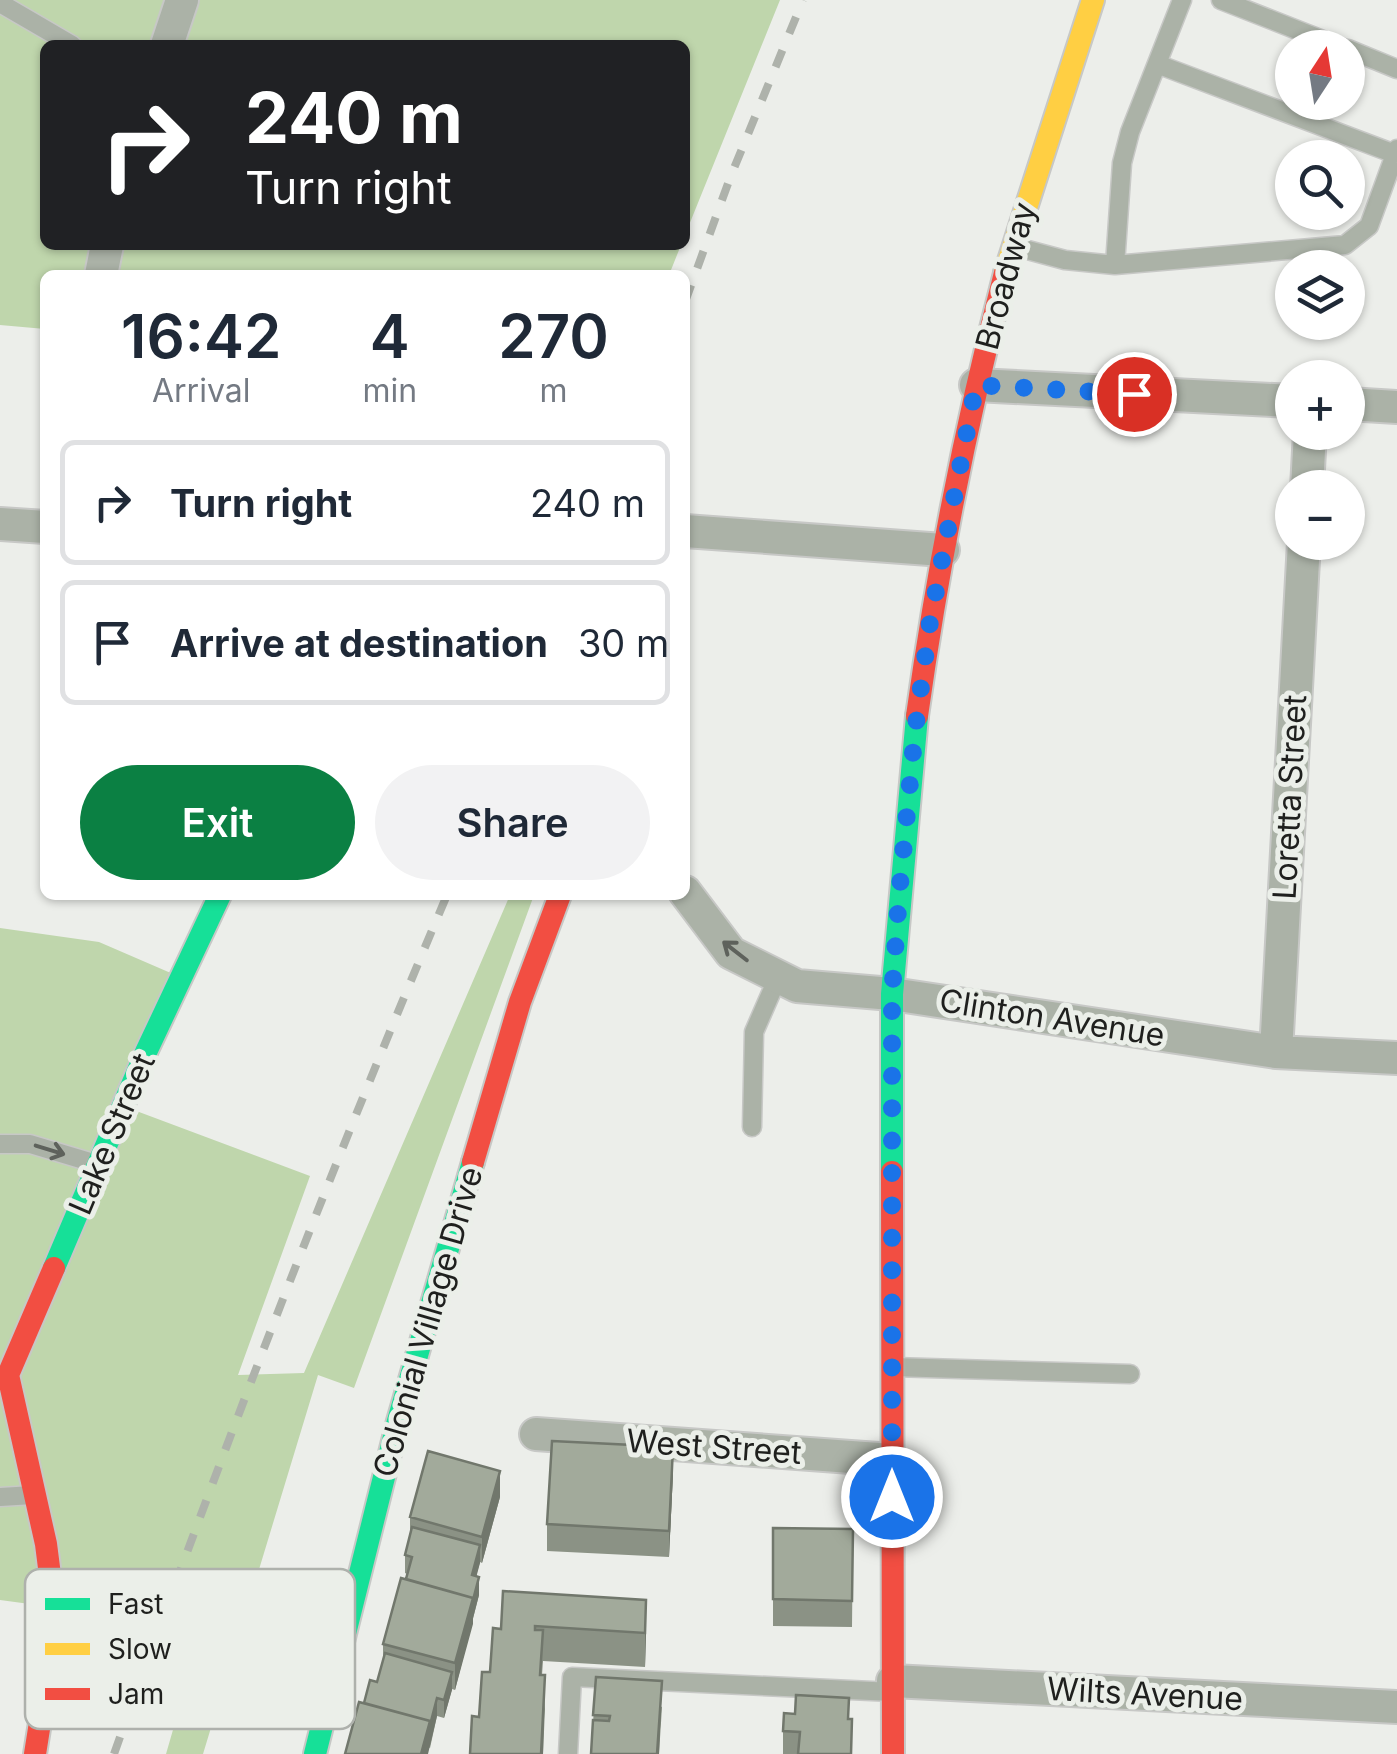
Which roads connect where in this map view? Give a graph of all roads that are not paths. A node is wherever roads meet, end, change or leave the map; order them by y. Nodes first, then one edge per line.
1 (182, 0) edge
2 (1094, 0) edge
3 (1182, 0) edge
4 (1221, 0) edge
5 (0, 3) edge
6 (1298, 30) edge
7 (63, 40) edge
8 (169, 40) edge
9 (1365, 56) edge
10 (1157, 64) junction
11 (1397, 68) edge
12 (1396, 151) edge
13 (1012, 246) junction
14 (1115, 264) junction
15 (976, 385) junction
16 (1275, 401) edge
17 (1365, 405) edge
18 (1397, 407) edge
19 (40, 528) edge
20 (2, 532) edge
21 (690, 534) edge
22 (943, 550) junction
23 (1303, 560) edge
24 (690, 899) edge
25 (218, 900) edge
26 (558, 900) edge
27 (778, 976) junction
28 (892, 994) junction
29 (1276, 1052) junction
30 (1397, 1058) edge
31 (752, 1127) dead end
32 (0, 1144) edge
33 (98, 1164) junction
34 (892, 1366) junction
35 (1130, 1374) dead end
36 (536, 1434) dead end
37 (892, 1460) junction
38 (34, 1495) junction
39 (0, 1498) edge
40 (49, 1569) edge
41 (355, 1594) edge
42 (893, 1686) junction
43 (1397, 1707) edge
44 (39, 1729) edge
45 (321, 1729) edge
46 (35, 1754) edge
47 (315, 1754) edge
48 (568, 1754) edge
49 (893, 1754) edge

1 - 8 street
2 - 13 street, Broadway
3 - 10 lane
4 - 6 lane
5 - 7 lane
9 - 11 lane
10 - 12 lane
10 - 14 lane
12 - 14 lane
13 - 14 lane
13 - 15 street, Broadway
15 - 16 street
15 - 22 street, Broadway
17 - 18 street
19 - 20 street
21 - 22 street
22 - 28 street, Broadway
23 - 29 street, Loretta Street
27 -> 24 street, Clinton Avenue
25 - 33 street, Lake Street
26 - 41 street, Colonial Village Drive
27 - 28 street, Clinton Avenue
27 - 31 lane
28 - 29 street, Clinton Avenue
28 - 34 street, Broadway
29 - 30 street, Clinton Avenue
32 -> 33 lane
33 - 38 street, Lake Street
34 - 35 lane
34 - 37 street, Broadway
36 - 37 street, West Street
37 - 42 street, Broadway
38 - 39 lane
38 - 40 street
42 - 43 street, Wilts Avenue
42 - 48 lane
42 - 49 street, Broadway
44 - 46 street
45 - 47 street, Colonial Village Drive

